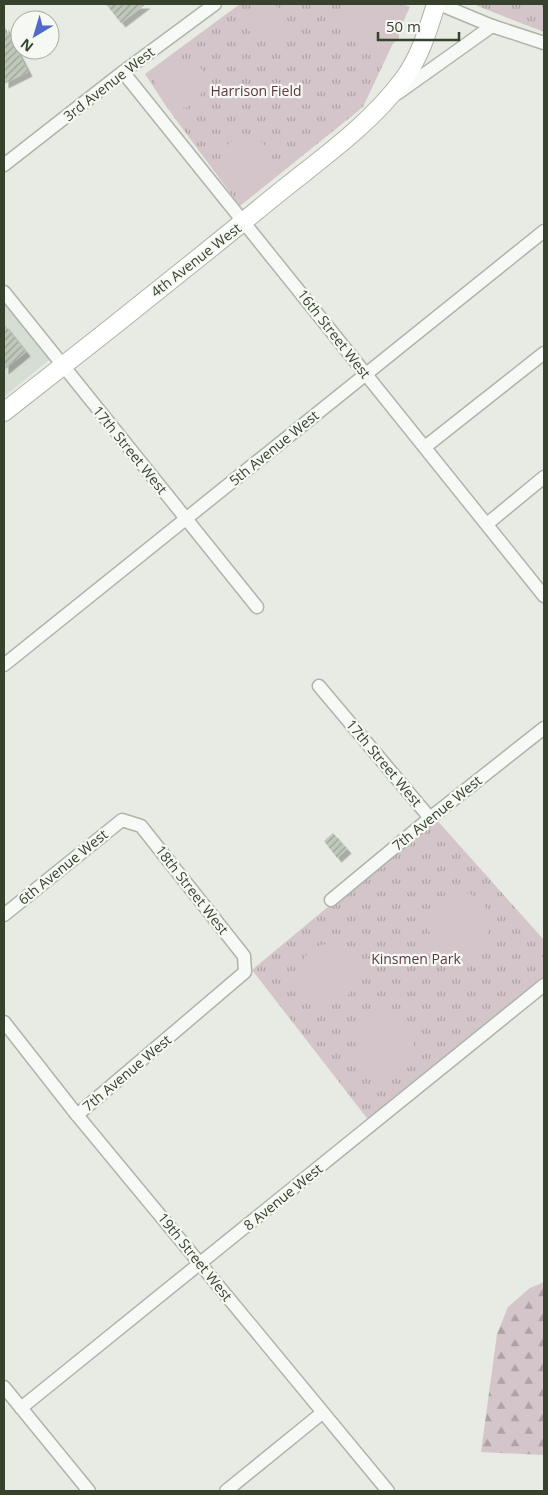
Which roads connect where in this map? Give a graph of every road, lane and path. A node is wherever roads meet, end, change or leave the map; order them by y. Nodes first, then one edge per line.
1 (215, 4) edge
2 (438, 4) edge
3 (492, 26) junction
4 (544, 43) edge
5 (123, 72) junction
6 (384, 103) junction
7 (4, 165) edge
8 (244, 221) junction
9 (544, 231) edge
10 (4, 292) edge
11 (544, 353) edge
12 (63, 366) junction
13 (366, 375) junction
14 (4, 412) edge
15 (425, 447) junction
16 (544, 477) edge
17 (186, 519) junction
18 (488, 524) junction
19 (544, 596) edge
20 (257, 607) dead end
21 (4, 664) edge
22 (319, 686) dead end
23 (544, 728) edge
24 (430, 818) junction
25 (122, 820) joint
26 (331, 900) dead end
27 (4, 915) edge
28 (245, 972) joint
29 (544, 985) edge
30 (4, 1022) edge
31 (77, 1115) junction
32 (200, 1264) junction
33 (4, 1387) edge
34 (21, 1408) junction
35 (322, 1413) junction
36 (89, 1491) edge
37 (226, 1491) edge
38 (388, 1491) edge

1 - 5 street, 3rd Avenue West
2 - 3 street
2 - 6 street, 4th Avenue West
3 - 4 street
3 - 6 street, 4th Avenue West
5 - 7 street, 3rd Avenue West
5 - 8 street, 16th Street West
6 - 8 street, 4th Avenue West
8 - 12 street, 4th Avenue West
8 - 13 street, 16th Street West
9 - 13 street, 5th Avenue West
10 - 12 street, 17th Street West
11 - 15 street
12 - 14 street, 4th Avenue West
12 - 17 street, 17th Street West
13 - 15 street, 16th Street West
13 - 17 street, 5th Avenue West
15 - 18 street, 16th Street West
16 - 18 street
17 - 20 street, 17th Street West
17 - 21 street, 5th Avenue West
18 - 19 street, 16th Street West
22 - 24 street, 17th Street West
23 - 24 street, 7th Avenue West
24 - 26 street, 7th Avenue West
25 - 27 street, 6th Avenue West
25 - 28 street, 18th Street West
28 - 31 street, 7th Avenue West
29 - 32 street, 8 Avenue West
30 - 31 street, 19th Street West
31 - 32 street, 19th Street West
32 - 34 street, 8 Avenue West
32 - 35 street, 19th Street West
33 - 34 street
34 - 36 street
35 - 37 street
35 - 38 street, 19th Street West

